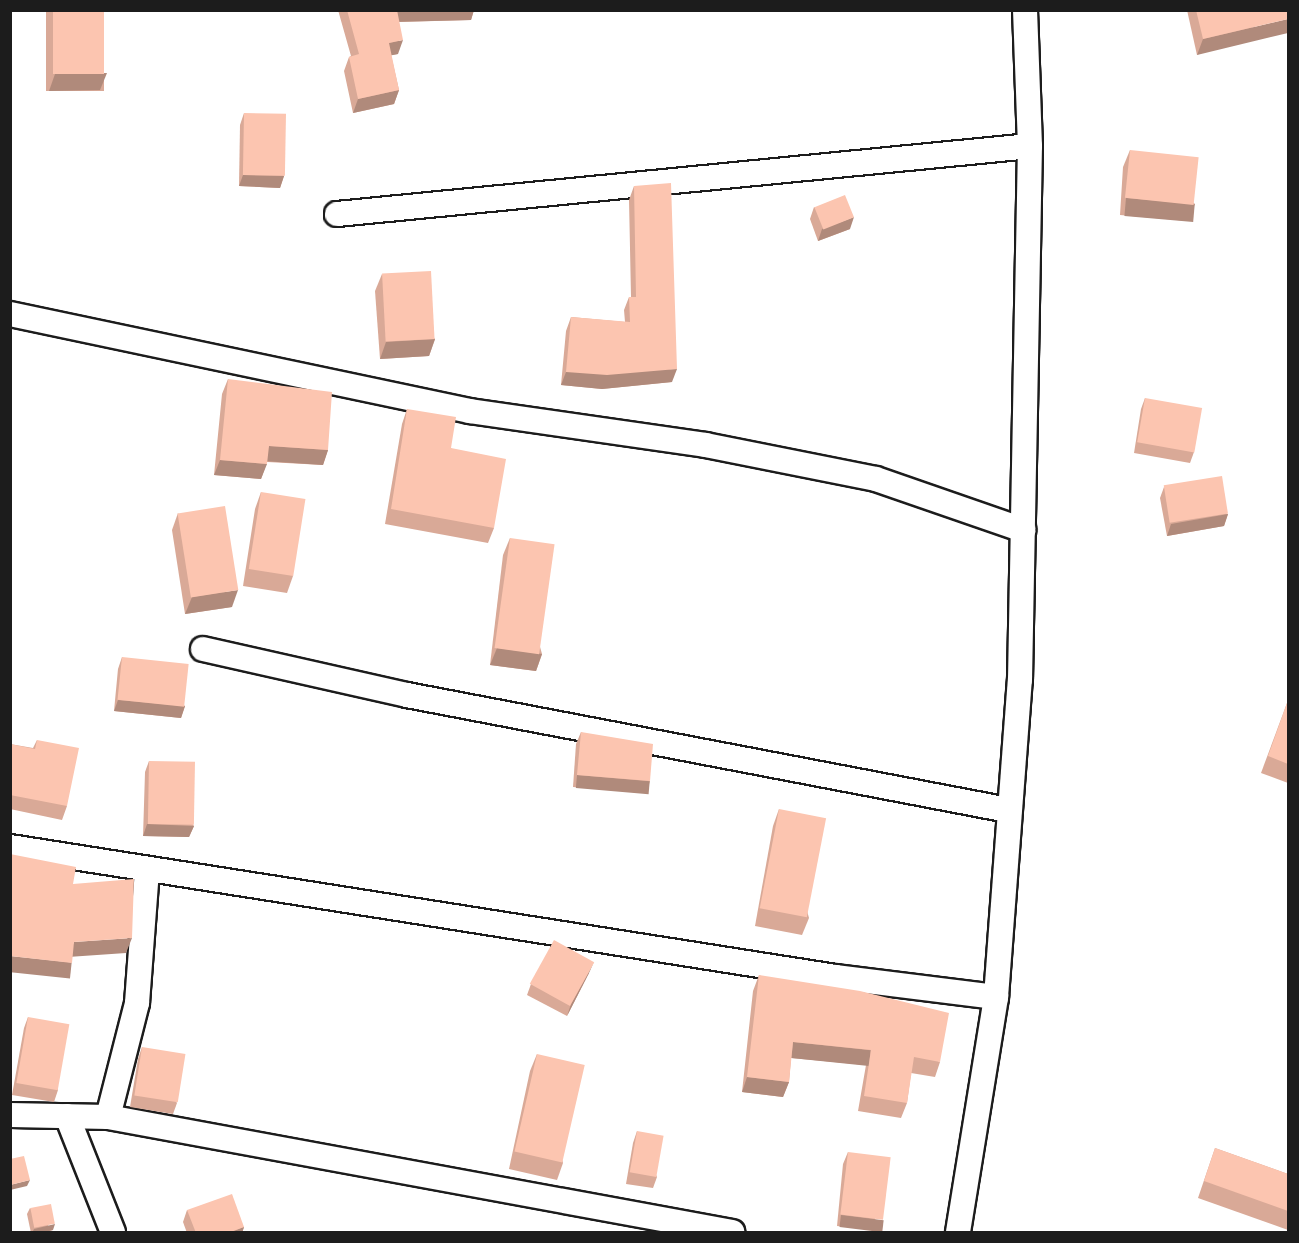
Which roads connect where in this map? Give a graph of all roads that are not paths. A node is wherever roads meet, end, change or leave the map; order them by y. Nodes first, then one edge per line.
1 (1025, 10) edge
2 (1030, 146) junction
3 (337, 214) dead end
4 (10, 314) edge
5 (1023, 530) junction
6 (203, 649) dead end
7 (1008, 810) junction
8 (10, 847) edge
9 (147, 871) junction
10 (996, 998) junction
11 (10, 1114) edge
12 (67, 1116) junction
13 (108, 1117) junction
14 (113, 1233) edge
15 (732, 1233) edge
16 (958, 1233) edge

1 - 2 street
2 - 3 street
2 - 5 street
4 - 5 street
5 - 7 street
6 - 7 street
7 - 10 street
8 - 9 street
9 - 10 street
9 - 13 street
10 - 16 street
11 - 12 street
12 - 13 street
12 - 14 street
13 - 15 street

